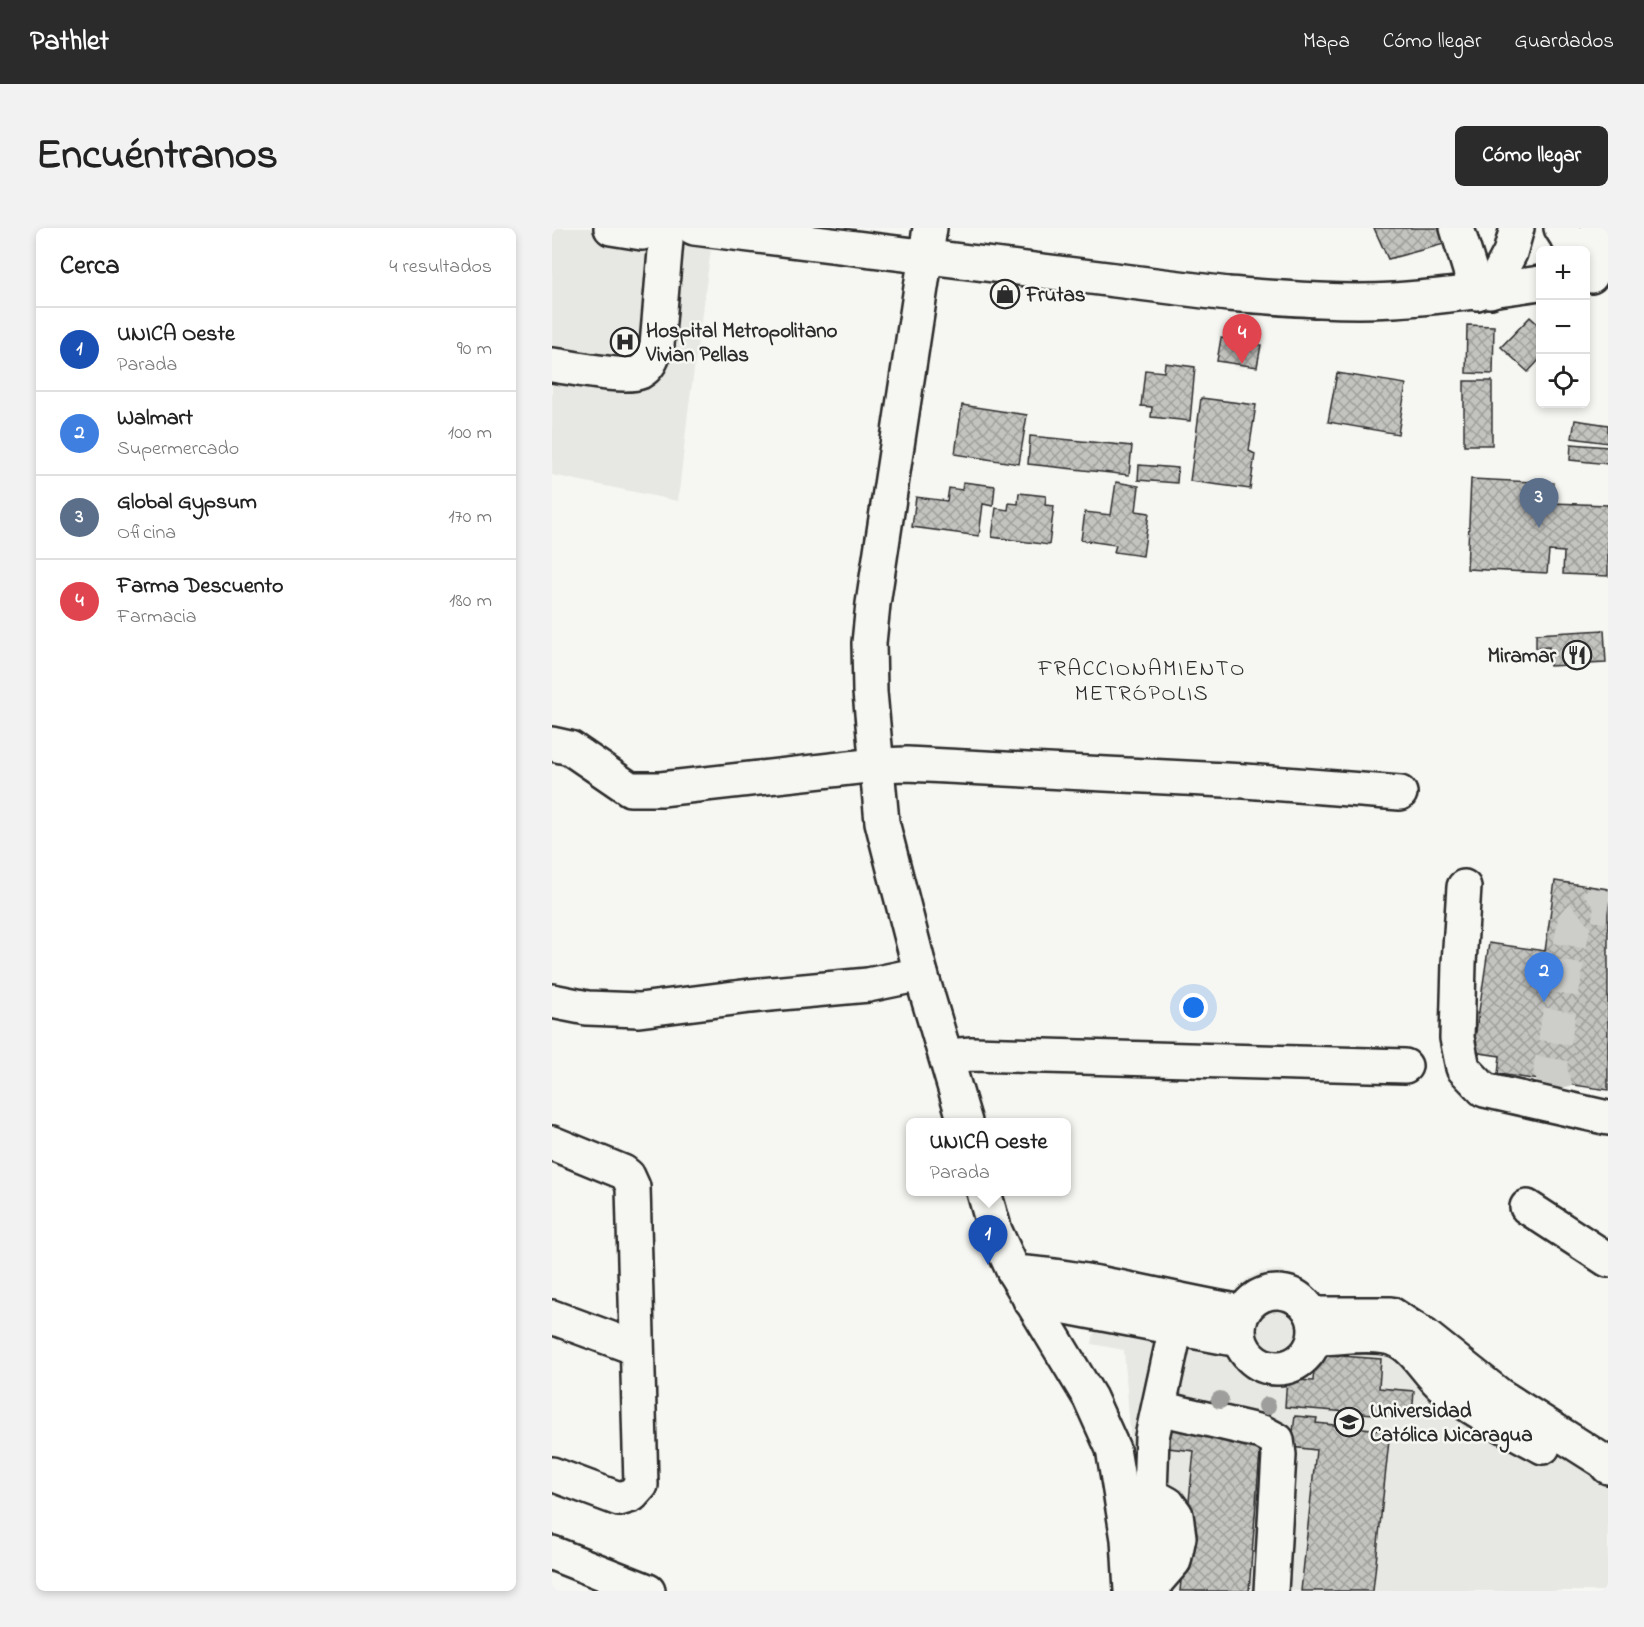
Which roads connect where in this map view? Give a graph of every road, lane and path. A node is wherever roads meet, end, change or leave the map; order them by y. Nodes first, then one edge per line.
1 (611, 228) edge
2 (661, 228) edge
3 (667, 228) edge
4 (1457, 228) edge
5 (1517, 228) edge
6 (1561, 228) edge
7 (1597, 228) edge
8 (704, 229) edge
9 (753, 231) edge
10 (811, 235) edge
11 (866, 238) edge
12 (928, 242) edge
13 (1592, 275) edge
14 (1536, 284) edge
15 (1484, 292) junction
16 (552, 364) edge
17 (552, 744) edge
18 (876, 765) junction
19 (1400, 793) dead end
20 (1464, 887) dead end
21 (921, 974) junction
22 (552, 1001) edge
23 (947, 1056) junction
24 (1405, 1066) dead end
25 (1581, 1106) edge
26 (964, 1118) edge
27 (552, 1143) edge
28 (985, 1196) edge
29 (1527, 1207) dead end
30 (1608, 1260) edge
31 (1022, 1286) junction
32 (552, 1317) edge
33 (1176, 1326) junction
34 (1240, 1326) junction
35 (1313, 1326) junction
36 (636, 1348) junction
37 (1160, 1408) junction
38 (1549, 1438) junction
39 (1608, 1467) edge
40 (552, 1474) edge
41 (1608, 1478) edge
42 (1119, 1482) junction
43 (552, 1553) edge
44 (1146, 1589) edge
45 (648, 1591) edge
46 (1121, 1591) edge
47 (1271, 1591) edge

1 - 2 main road
3 - 16 main road
4 - 15 main road
5 - 15 main road
6 - 13 main road
7 - 13 main road
8 - 9 main road
9 - 10 main road
10 - 11 main road
11 - 12 main road
12 - 15 main road
12 - 18 main road
14 - 15 main road
17 - 18 main road
18 - 19 main road
18 - 21 main road
20 - 25 main road
21 - 22 main road
21 - 23 main road
23 - 24 main road
23 - 26 main road
27 - 36 main road
28 - 31 main road
29 - 30 main road
31 - 33 main road
31 - 34 main road
31 - 42 main road
32 - 36 main road
33 - 34 main road
33 - 37 main road
34 - 35 main road
34 - 35 main road
35 - 38 main road
36 - 40 main road
37 - 44 main road
37 - 47 main road
38 - 39 main road
38 - 41 main road
42 - 44 main road
42 - 46 main road
43 - 45 main road

